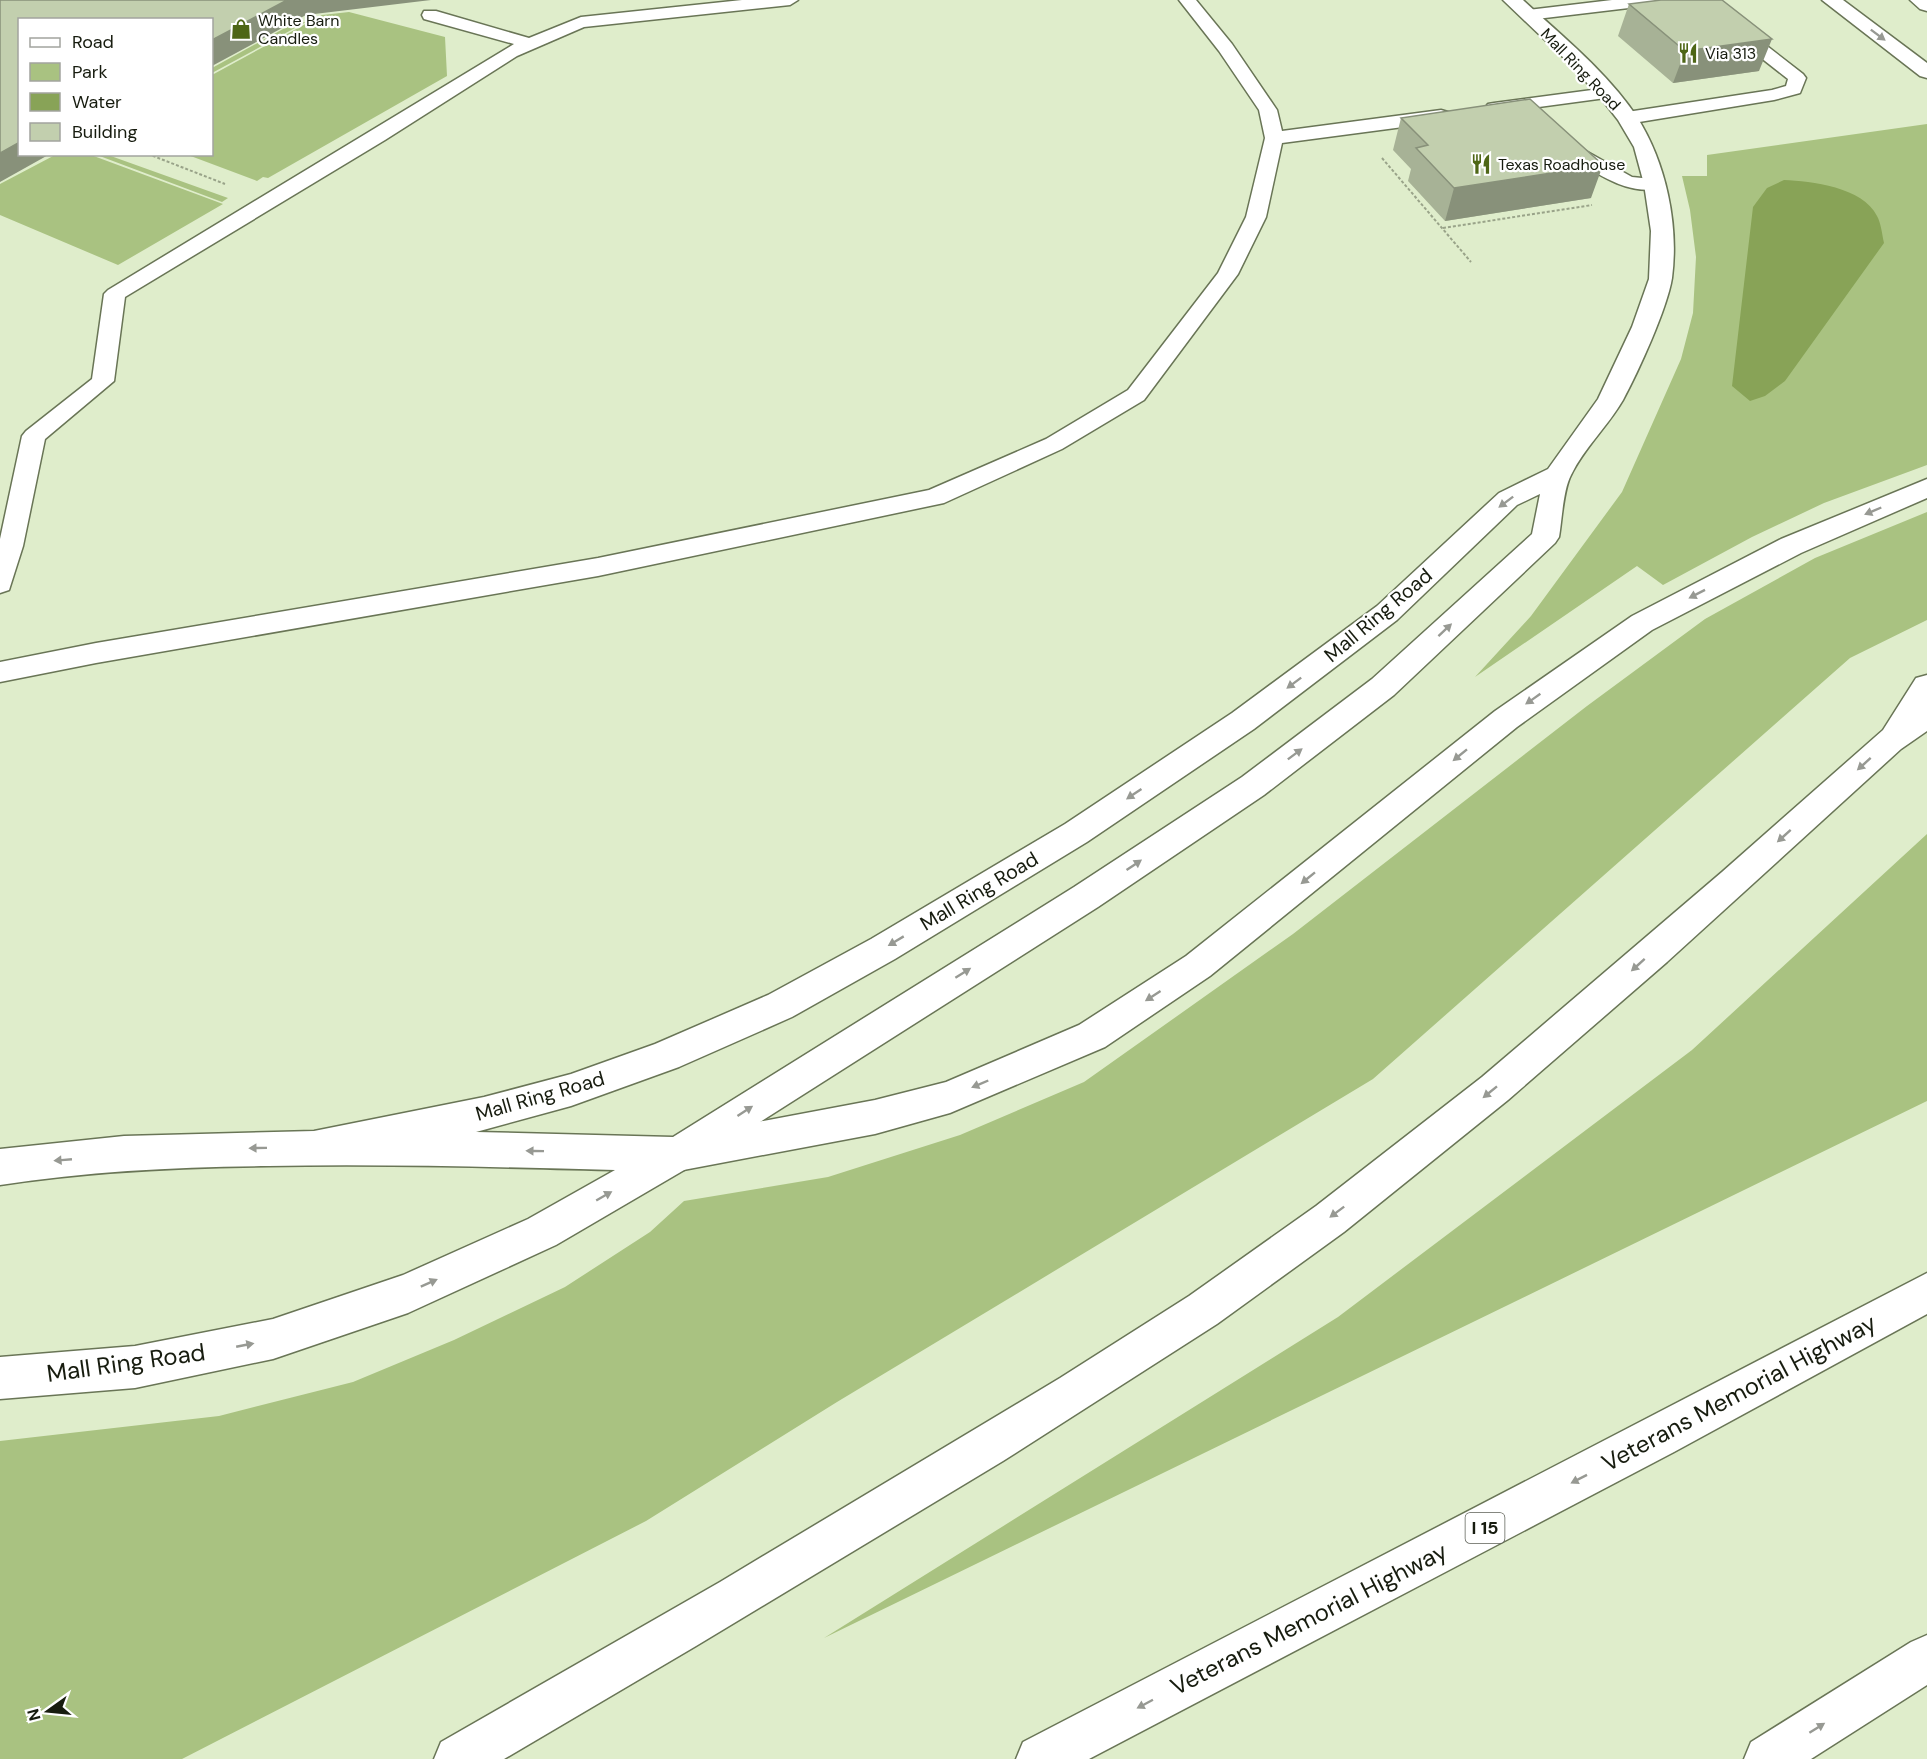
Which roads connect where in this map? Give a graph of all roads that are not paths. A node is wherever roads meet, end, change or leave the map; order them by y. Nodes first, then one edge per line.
1 (790, 0) edge
2 (1187, 0) edge
3 (1512, 0) edge
4 (1654, 0) edge
5 (1684, 0) edge
6 (1831, 0) edge
7 (1919, 0) edge
8 (1927, 5) edge
9 (430, 15) dead end
10 (1528, 15) junction
11 (531, 44) junction
12 (1927, 72) edge
13 (1607, 93) junction
14 (1477, 111) edge
15 (1453, 114) edge
16 (1628, 118) junction
17 (1274, 138) junction
18 (1565, 145) edge
19 (1655, 184) junction
20 (1557, 475) junction
21 (1927, 488) edge
22 (0, 584) edge
23 (0, 672) edge
24 (1927, 686) edge
25 (1927, 715) edge
26 (1890, 741) junction
27 (316, 1147) junction
28 (678, 1154) junction
29 (0, 1167) edge
30 (1927, 1293) edge
31 (0, 1378) edge
32 (1927, 1658) edge
33 (458, 1759) edge
34 (1040, 1759) edge
35 (1768, 1759) edge

1 - 11 lane
2 - 17 lane
3 - 10 main road, Mall Ring Road
4 - 10 lane
5 - 16 lane
6 -> 12 main road
7 - 8 main road
9 - 11 lane
10 - 13 main road, Mall Ring Road
11 - 22 lane
13 - 14 lane
13 - 16 main road, Mall Ring Road
15 - 17 lane
16 - 19 main road, Mall Ring Road
17 - 23 lane
18 - 19 lane
19 - 20 main road, Mall Ring Road
20 -> 27 main road, Mall Ring Road
28 -> 20 main road, Mall Ring Road
21 -> 28 main road
24 - 26 main road
25 - 26 main road
26 -> 33 main road
28 -> 27 main road, Mall Ring Road
27 -> 29 main road, Mall Ring Road
31 -> 28 main road, Mall Ring Road
30 -> 34 main road, Veterans Memorial Highway / I 15
35 -> 32 main road

